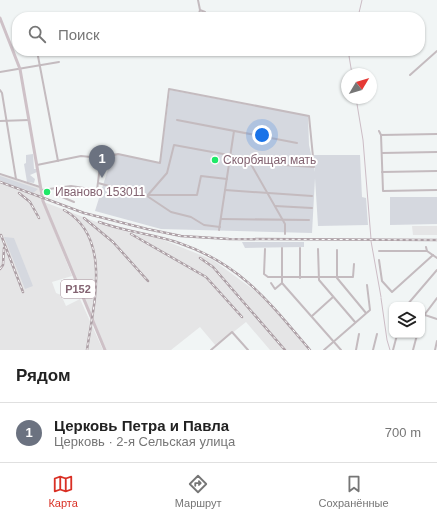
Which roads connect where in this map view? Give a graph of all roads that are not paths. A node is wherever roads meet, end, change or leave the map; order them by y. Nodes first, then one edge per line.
1 (198, 0) edge
2 (200, 10) joint
3 (205, 12) edge
4 (0, 18) edge
5 (12, 49) edge
6 (437, 51) edge
7 (15, 56) edge
8 (38, 56) edge
9 (59, 62) dead end
10 (40, 64) junction
11 (20, 69) junction
12 (0, 72) edge
13 (410, 75) dead end
14 (0, 90) edge
15 (30, 120) junction
16 (177, 120) dead end
17 (0, 121) edge
18 (7, 121) junction
19 (234, 131) junction
20 (379, 131) dead end
21 (437, 134) edge
22 (381, 135) junction
23 (296, 143) dead end
24 (437, 152) edge
25 (382, 153) junction
26 (230, 156) junction
27 (101, 158) junction
28 (248, 159) junction
29 (58, 162) junction
30 (37, 166) junction
31 (437, 171) edge
32 (382, 172) junction
33 (0, 174) edge
34 (16, 179) junction
35 (227, 179) junction
36 (98, 183) junction
37 (55, 187) junction
38 (40, 188) junction
39 (225, 190) junction
40 (437, 190) edge
41 (265, 192) junction
42 (147, 196) junction
43 (312, 196) dead end
44 (74, 202) dead end
45 (275, 206) junction
46 (312, 208) dead end
47 (221, 219) junction
48 (283, 219) junction
49 (310, 220) dead end
50 (285, 234) dead end
51 (426, 247) dead end
52 (282, 248) dead end
53 (300, 248) dead end
54 (265, 249) dead end
55 (318, 249) dead end
56 (337, 250) dead end
57 (379, 251) dead end
58 (427, 251) junction
59 (433, 255) junction
60 (437, 258) edge
61 (379, 260) dead end
62 (354, 264) dead end
63 (437, 270) edge
64 (282, 278) junction
65 (300, 278) junction
66 (318, 278) junction
67 (336, 278) junction
68 (282, 282) junction
69 (271, 283) dead end
70 (367, 286) dead end
71 (333, 297) junction
72 (437, 298) edge
73 (410, 302) edge
74 (425, 312) edge
75 (366, 313) junction
76 (425, 315) edge
77 (312, 316) junction
78 (437, 319) edge
79 (355, 322) junction
80 (359, 334) dead end
81 (378, 334) dead end
82 (396, 338) edge
83 (416, 338) edge
84 (333, 341) junction
85 (437, 341) edge
86 (105, 350) edge
87 (211, 350) edge
88 (248, 350) edge
89 (324, 350) edge
90 (342, 350) edge
91 (356, 350) edge
92 (373, 350) edge
93 (393, 350) edge
94 (413, 350) edge
95 (435, 350) edge

1 - 2 street
2 - 3 street
4 - 5 main road
6 - 13 street
7 - 11 main road
8 - 10 street
9 - 10 street
10 - 11 street
10 - 29 street
11 - 12 street
11 - 15 main road
14 - 18 street
15 - 18 street
15 - 30 main road
16 - 19 street
17 - 18 street
18 - 34 street
19 - 23 street
19 - 26 street
20 - 22 street
21 - 22 street
22 - 25 street
24 - 25 street
25 - 32 street
26 - 28 street
26 - 35 street
26 - 42 street
27 - 28 street
27 - 29 street
27 - 36 street
28 - 41 street
29 - 30 street
30 - 38 main road
31 - 32 street
32 - 40 street
33 - 34 street
34 - 38 street
35 - 39 street
35 - 42 street
36 - 37 street
36 - 42 street
37 - 38 street
37 - 44 street
38 - 86 main road, Р152
39 - 41 street
39 - 47 street
41 - 43 street
41 - 45 street
42 - 47 street
45 - 46 street
45 - 48 street
47 - 48 street
48 - 49 street
48 - 50 street
51 - 58 street
52 - 64 street
53 - 65 street
54 - 64 street
55 - 66 street
56 - 67 street
57 - 58 street
58 - 59 street
59 - 60 street
59 - 61 street
62 - 67 street
63 - 73 street
64 - 65 street
64 - 68 street
65 - 66 street
66 - 67 street
66 - 71 street
67 - 75 street
68 - 69 street
68 - 77 street
70 - 75 street
71 - 77 street
71 - 79 street
72 - 74 street
75 - 79 street
76 - 78 street
77 - 84 street
79 - 84 street
80 - 91 street
81 - 92 street
82 - 93 street
83 - 94 street
84 - 89 street
84 - 90 street
85 - 95 street
87 - 88 street

